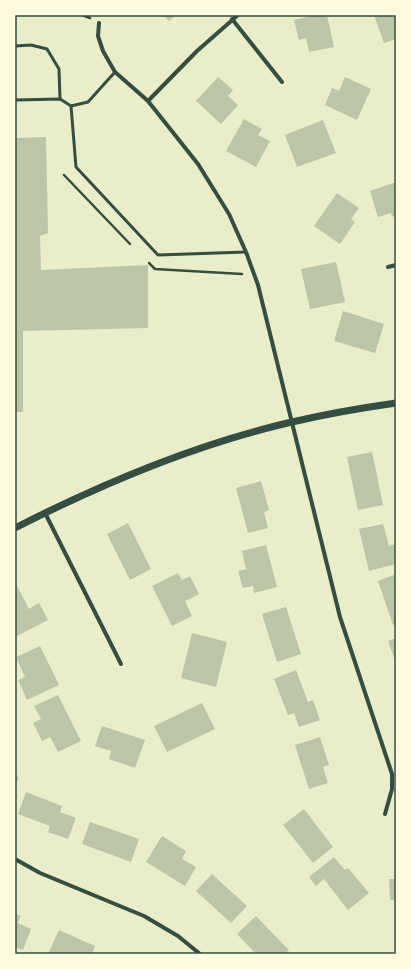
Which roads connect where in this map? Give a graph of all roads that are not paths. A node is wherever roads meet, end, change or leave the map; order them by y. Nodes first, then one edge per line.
1 (238, 15) edge
2 (232, 19) junction
3 (99, 23) dead end
4 (15, 46) edge
5 (115, 72) junction
6 (282, 82) dead end
7 (60, 99) junction
8 (15, 100) edge
9 (148, 101) junction
10 (71, 106) junction
11 (246, 252) junction
12 (396, 265) edge
13 (388, 267) dead end
14 (396, 403) edge
15 (291, 422) junction
16 (45, 513) junction
17 (15, 528) edge
18 (121, 664) dead end
19 (386, 814) dead end
20 (15, 859) edge
21 (200, 954) edge

1 - 2 street
2 - 6 street
2 - 9 street
3 - 5 street
4 - 7 lane
5 - 9 street
5 - 10 lane
7 - 8 lane
7 - 10 lane
9 - 11 street
10 - 11 lane
11 - 15 street
12 - 13 street
14 - 15 street
15 - 16 street
15 - 19 street
16 - 17 street
16 - 18 street
20 - 21 street

